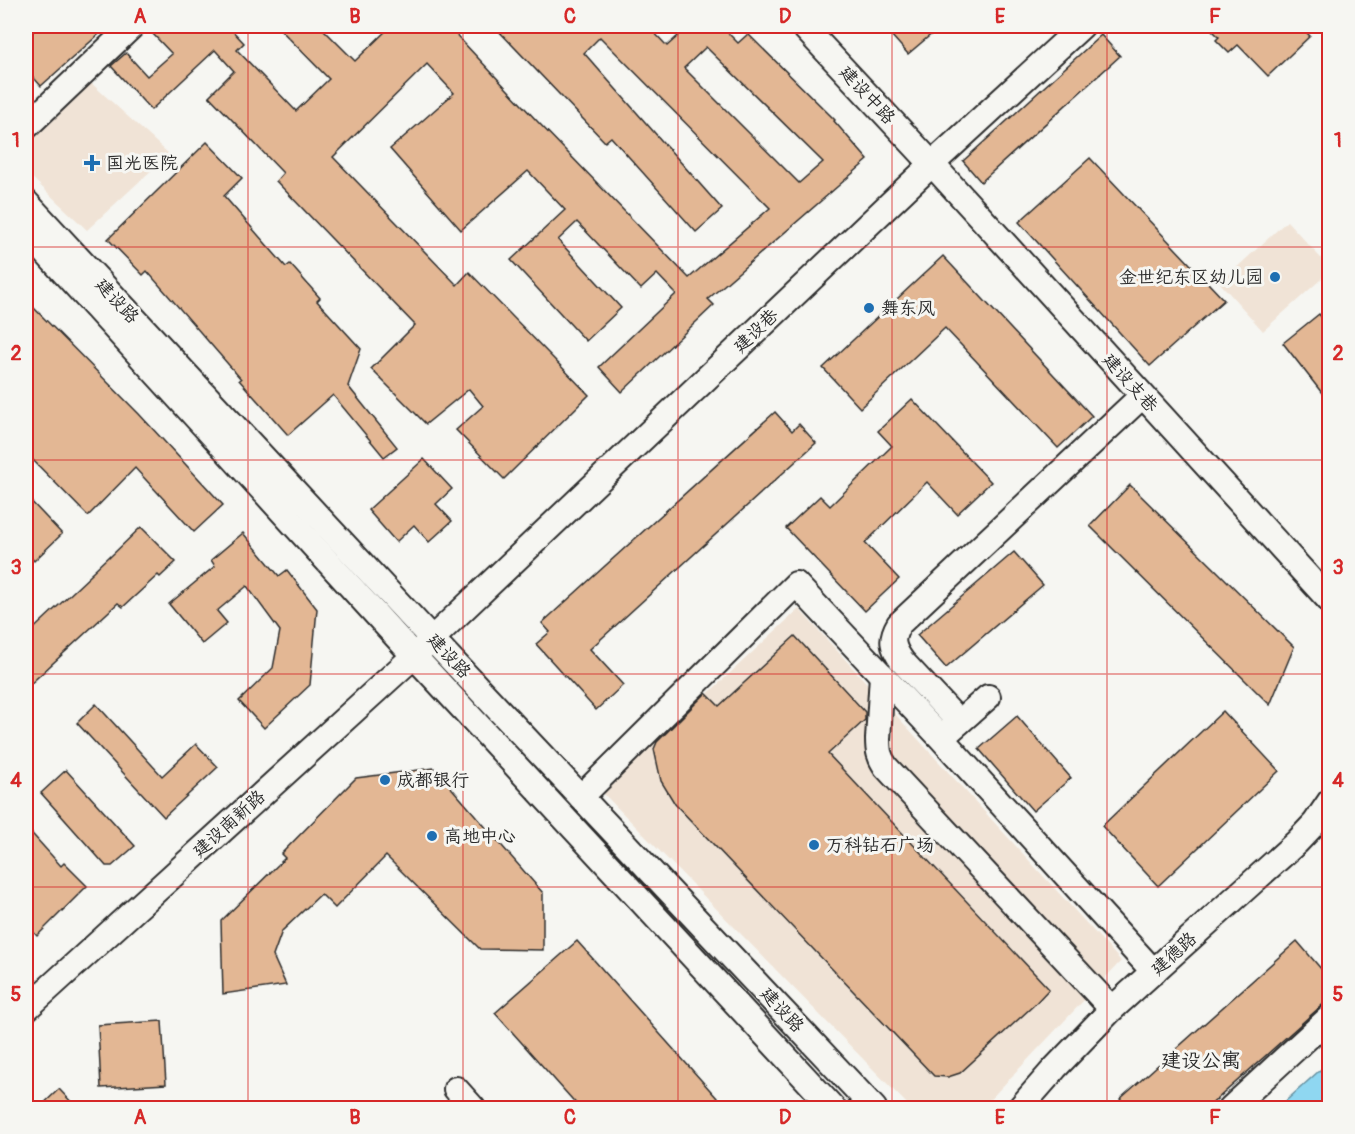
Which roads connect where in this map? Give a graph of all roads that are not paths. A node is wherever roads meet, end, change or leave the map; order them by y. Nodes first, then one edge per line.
1 (132, 26) edge
2 (803, 26) edge
3 (1082, 26) edge
4 (26, 127) edge
5 (932, 164) junction
6 (26, 202) edge
7 (26, 231) edge
8 (1142, 396) junction
9 (1329, 601) edge
10 (432, 639) junction
11 (414, 656) junction
12 (882, 675) junction
13 (987, 697) dead end
14 (959, 722) junction
15 (941, 738) junction
16 (581, 797) junction
17 (1329, 801) edge
18 (1154, 972) junction
19 (26, 1009) edge
20 (1112, 1009) junction
21 (1329, 1017) edge
22 (456, 1089) dead end
23 (473, 1108) edge
24 (833, 1108) edge
25 (874, 1108) edge
26 (1020, 1108) edge
27 (1231, 1108) edge

1 - 4 street
2 - 5 street, 建设中路
3 - 5 street, 建设巷
5 - 8 street, 建设支巷
5 - 10 street, 建设巷
6 - 10 street, 建设路
7 - 11 street, 建设路
8 - 9 street, 建设支巷
8 - 14 street
10 - 11 street, 建设南新路
10 - 16 street, 建设路
11 - 19 street, 建设南新路
11 - 24 street, 建设路
12 - 15 street
12 - 16 street
12 - 20 street
13 - 14 street
14 - 15 street
15 - 18 street
16 - 25 street, 建设路
17 - 18 street, 建德路
18 - 20 street, 建德路
20 - 26 street, 建德路
21 - 27 street
22 - 23 street

